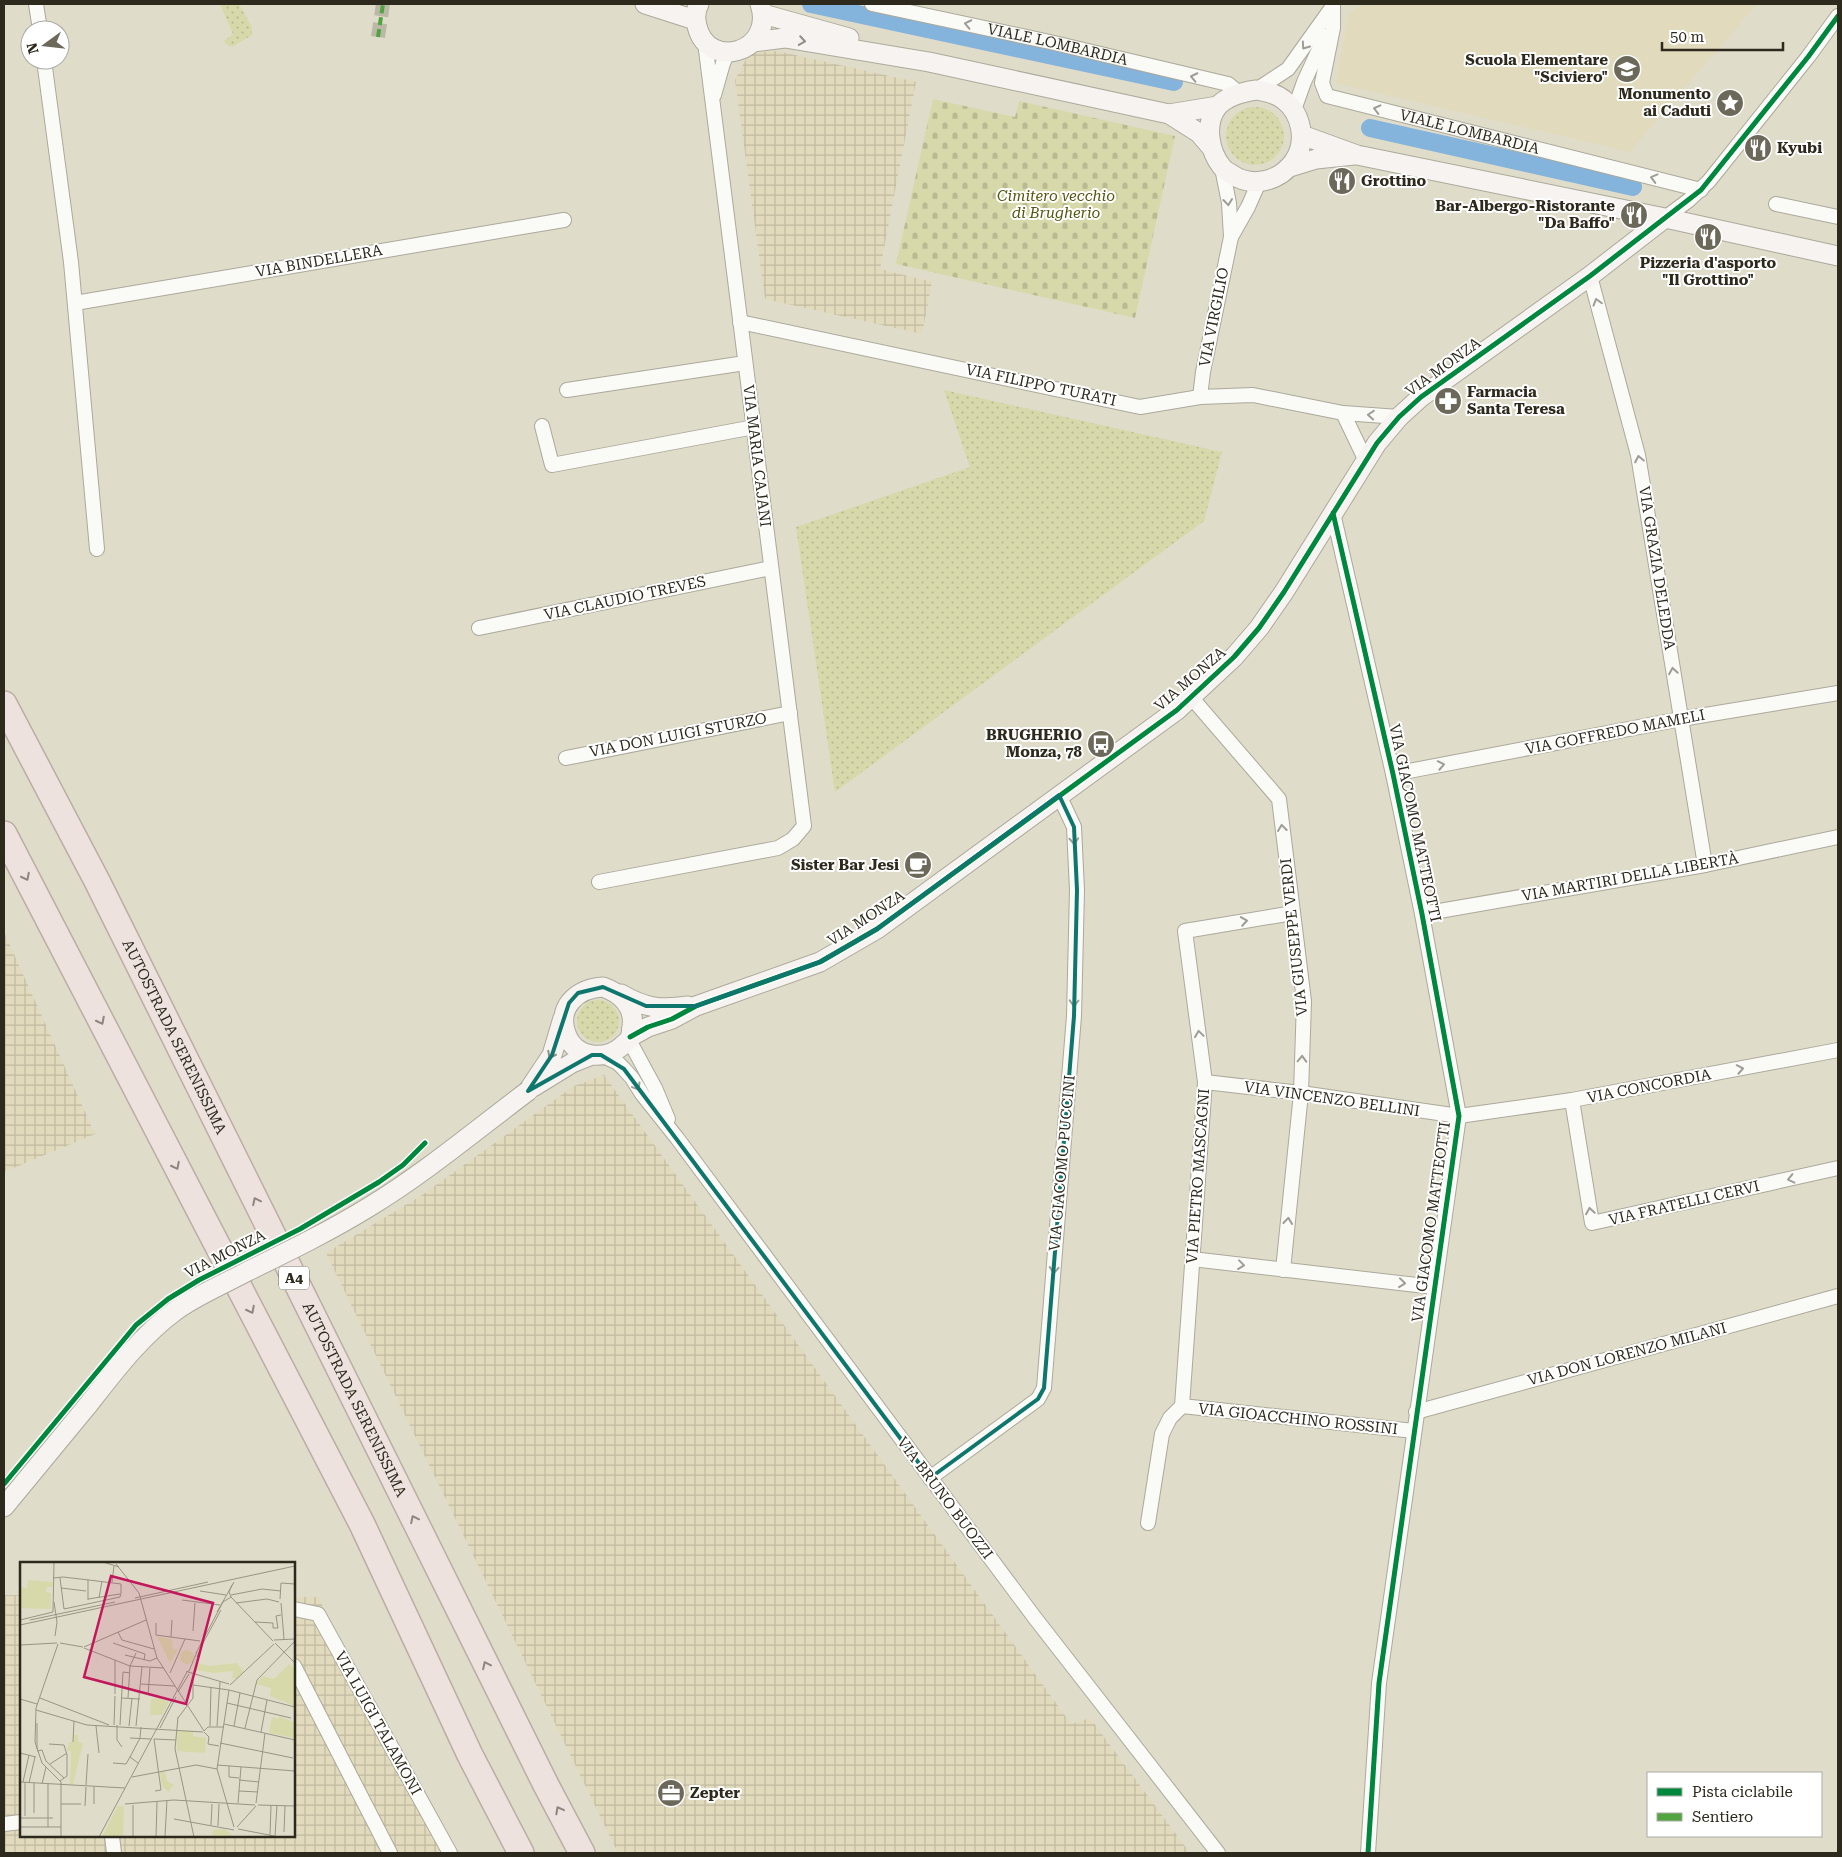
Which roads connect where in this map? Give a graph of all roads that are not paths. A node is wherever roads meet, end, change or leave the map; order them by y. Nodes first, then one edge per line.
1 (36, 4) edge
2 (645, 4) edge
3 (872, 4) edge
4 (1335, 5) edge
5 (761, 9) edge
6 (697, 12) edge
7 (1838, 16) edge
8 (38, 20) edge
9 (705, 42) junction
10 (753, 42) junction
11 (728, 52) junction
12 (929, 62) junction
13 (45, 70) edge
14 (1248, 91) junction
15 (712, 101) junction
16 (1218, 106) junction
17 (1294, 110) junction
18 (1169, 114) junction
19 (1302, 136) junction
20 (1211, 147) junction
21 (1357, 155) junction
22 (1290, 167) junction
23 (1222, 168) junction
24 (1259, 182) junction
25 (1701, 190) junction
26 (1776, 204) dead end
27 (1838, 217) edge
28 (1665, 218) junction
29 (564, 220) dead end
30 (1231, 237) junction
31 (1838, 256) edge
32 (1590, 276) junction
33 (75, 303) junction
34 (740, 322) junction
35 (746, 363) junction
36 (567, 390) dead end
37 (1200, 398) junction
38 (1344, 413) junction
39 (1399, 417) junction
40 (542, 426) dead end
41 (754, 427) junction
42 (1366, 461) junction
43 (1333, 513) junction
44 (97, 549) dead end
45 (771, 568) junction
46 (479, 628) dead end
47 (1838, 693) edge
48 (1191, 697) junction
49 (4, 704) edge
50 (790, 713) junction
51 (1681, 719) junction
52 (566, 758) dead end
53 (1393, 774) junction
54 (1059, 795) junction
55 (4, 834) edge
56 (1838, 837) edge
57 (1705, 865) junction
58 (599, 882) dead end
59 (1293, 913) junction
60 (1422, 914) junction
61 (616, 991) junction
62 (696, 1006) junction
63 (564, 1015) junction
64 (630, 1038) junction
65 (1838, 1050) edge
66 (597, 1055) junction
67 (1206, 1082) junction
68 (528, 1091) junction
69 (1301, 1092) junction
70 (1572, 1100) junction
71 (1459, 1116) junction
72 (677, 1138) junction
73 (1838, 1168) edge
74 (1192, 1259) junction
75 (1283, 1270) junction
76 (1434, 1286) junction
77 (1838, 1296) edge
78 (1182, 1406) junction
79 (1416, 1412) junction
80 (1414, 1431) junction
81 (930, 1478) junction
82 (4, 1507) edge
83 (1148, 1523) dead end
84 (295, 1609) edge
85 (295, 1668) edge
86 (20, 1822) edge
87 (4, 1824) edge
88 (112, 1837) edge
89 (114, 1853) edge
90 (390, 1853) edge
91 (450, 1853) edge
92 (521, 1853) edge
93 (582, 1853) edge
94 (1218, 1853) edge
95 (1368, 1853) edge

1 - 8 street
2 - 6 street
14 -> 3 street, VIALE LOMBARDIA
4 -> 14 street
4 - 17 street
25 -> 4 street, VIALE LOMBARDIA
5 - 10 street
5 - 12 street
6 - 9 street
7 - 25 street
9 - 11 street
9 - 15 street, VIA MARIA CAJANI
10 - 11 street
10 -> 12 street
11 - 15 street, VIA MARIA CAJANI
12 - 18 street
13 - 33 street
14 - 16 street
14 - 17 street
15 - 34 street, VIA MARIA CAJANI
16 - 18 street
16 - 20 street
17 - 19 street
18 - 20 street
19 - 21 street
19 - 22 street
20 - 23 street
21 - 22 street
21 - 28 street
22 - 24 street
23 - 24 street
23 -> 30 street, VIA VIRGILIO
24 - 30 street, VIA VIRGILIO
25 - 28 street
26 - 27 street
28 - 31 street
28 - 32 street, VIA MONZA
29 - 33 street, VIA BINDELLERA
30 - 37 street, VIA VIRGILIO
32 - 39 street, VIA MONZA
51 -> 32 street, VIA GRAZIA DELEDDA
33 - 44 street
34 - 35 street, VIA MARIA CAJANI
34 - 37 street, VIA FILIPPO TURATI
35 - 36 street
35 - 41 street, VIA MARIA CAJANI
37 - 38 street, VIA FILIPPO TURATI
39 -> 38 street, VIA FILIPPO TURATI
38 - 42 street
39 - 42 street, VIA MONZA
40 - 41 street
41 - 45 street, VIA MARIA CAJANI
42 - 43 street, VIA MONZA
43 - 48 street, VIA MONZA
43 - 53 street, VIA GIACOMO MATTEOTTI
45 - 46 street, VIA CLAUDIO TREVES
45 - 50 street, VIA MARIA CAJANI
47 - 51 street, VIA GOFFREDO MAMELI
48 - 54 street, VIA MONZA
59 -> 48 street, VIA GIUSEPPE VERDI
93 -> 49 highway, AUTOSTRADA SERENISSIMA / A4
50 - 52 street, VIA DON LUIGI STURZO
50 - 58 street, VIA MARIA CAJANI
53 -> 51 street, VIA GOFFREDO MAMELI
51 - 57 street, VIA GRAZIA DELEDDA
53 - 60 street, VIA GIACOMO MATTEOTTI
54 - 62 street, VIA MONZA
54 -> 81 street, VIA GIACOMO PUCCINI
55 -> 92 highway
56 - 57 street, VIA MARTIRI DELLA LIBERTÀ
57 - 60 street, VIA MARTIRI DELLA LIBERTÀ
67 -> 59 street, VIA PIETRO MASCAGNI
69 -> 59 street, VIA GIUSEPPE VERDI
60 - 71 street, VIA GIACOMO MATTEOTTI
61 - 62 street, VIA MONZA
61 - 63 street
61 - 64 street
62 - 64 street, VIA MONZA
63 - 66 street
63 -> 68 street, VIA MONZA
64 - 66 street
64 - 72 street, VIA BRUNO BUOZZI
70 -> 65 street, VIA CONCORDIA
66 - 68 street, VIA MONZA
66 -> 72 street, VIA BRUNO BUOZZI
67 - 69 street, VIA VINCENZO BELLINI
67 - 74 street, VIA PIETRO MASCAGNI
68 - 82 street, VIA MONZA, bridge
69 - 71 street, VIA VINCENZO BELLINI
75 -> 69 street, VIA GIUSEPPE VERDI
70 - 71 street, VIA CONCORDIA
73 -> 70 street, VIA FRATELLI CERVI
71 - 76 street, VIA GIACOMO MATTEOTTI
72 - 81 street, VIA BRUNO BUOZZI
74 -> 75 street
74 - 78 street, VIA PIETRO MASCAGNI
75 -> 76 street
76 - 79 street, VIA GIACOMO MATTEOTTI
77 - 79 street, VIA DON LORENZO MILANI
78 - 80 street, VIA GIOACCHINO ROSSINI
78 - 83 street
79 - 80 street, VIA GIACOMO MATTEOTTI
80 - 95 street, VIA GIACOMO MATTEOTTI
81 - 94 street, VIA BRUNO BUOZZI
84 - 91 street, VIA LUIGI TALAMONI
85 - 90 street
86 - 87 street
88 - 89 street

